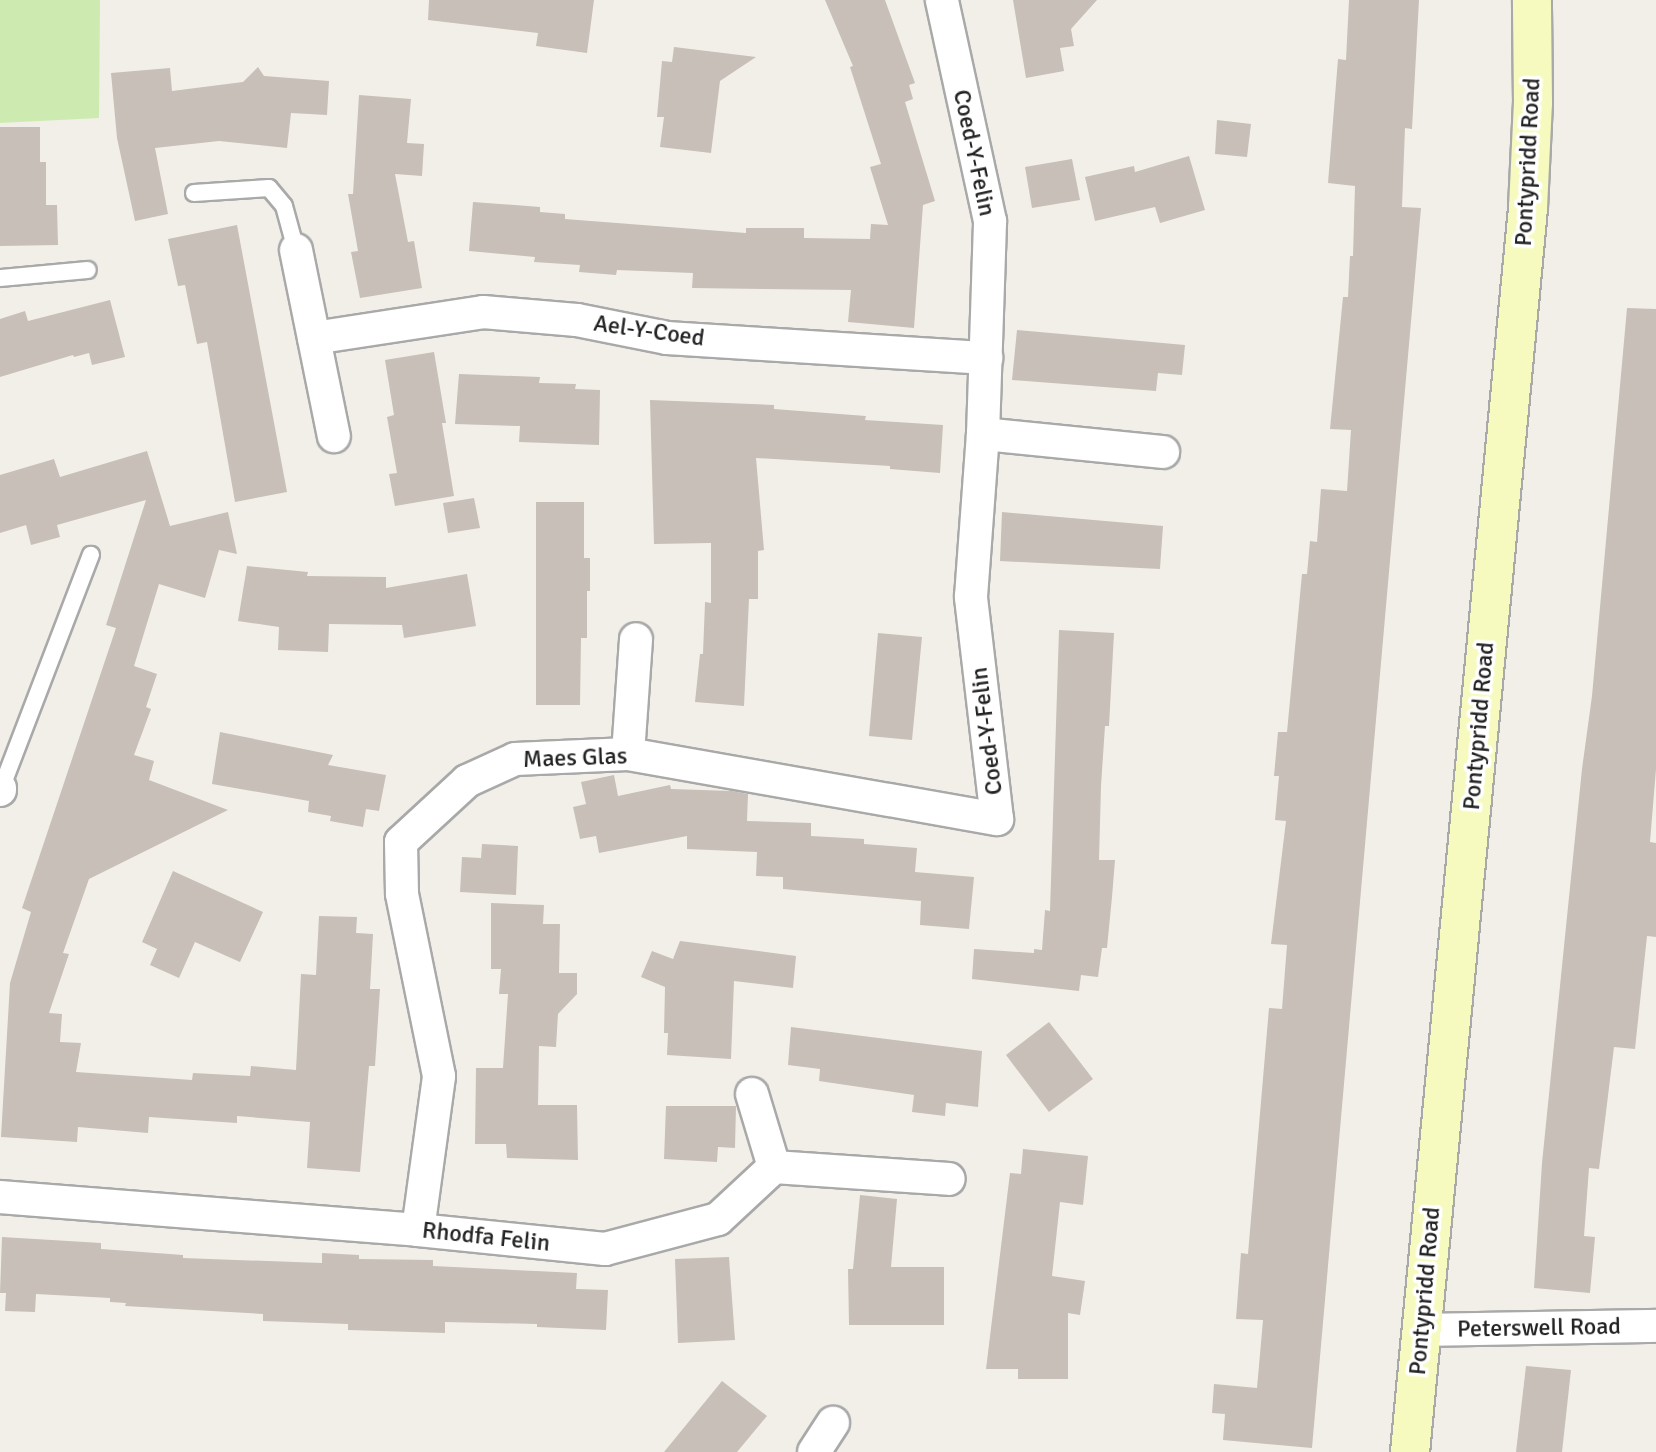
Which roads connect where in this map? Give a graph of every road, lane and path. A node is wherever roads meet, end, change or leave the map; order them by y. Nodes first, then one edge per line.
1 (942, 0) edge
2 (1532, 0) edge
3 (194, 193) dead end
4 (296, 250) joint
5 (88, 270) dead end
6 (0, 278) edge
7 (314, 338) junction
8 (986, 358) junction
9 (983, 433) junction
10 (334, 436) dead end
11 (1163, 452) dead end
12 (91, 555) dead end
13 (636, 639) dead end
14 (628, 754) junction
15 (0, 789) edge
16 (997, 819) joint
17 (752, 1094) dead end
18 (774, 1167) junction
19 (949, 1179) dead end
20 (0, 1197) edge
21 (418, 1230) junction
22 (1656, 1326) edge
23 (1422, 1330) junction
24 (833, 1423) dead end
25 (814, 1452) edge
26 (1410, 1452) edge

1 - 8 street, Coed-Y-Felin
2 - 23 main road, Pontypridd Road
3 - 4 lane
4 - 7 street
5 - 6 lane
7 - 8 street, Ael-Y-Coed
7 - 10 street
8 - 9 street, Coed-Y-Felin
9 - 11 street
9 - 16 street, Coed-Y-Felin
12 - 15 lane
13 - 14 street
14 - 16 street, Maes Glas
14 - 21 street, Maes Glas
17 - 18 street
18 - 19 street
18 - 21 street, Rhodfa Felin
20 - 21 street, Rhodfa Felin
22 - 23 street, Peterswell Road
23 - 26 main road, Pontypridd Road
24 - 25 street

